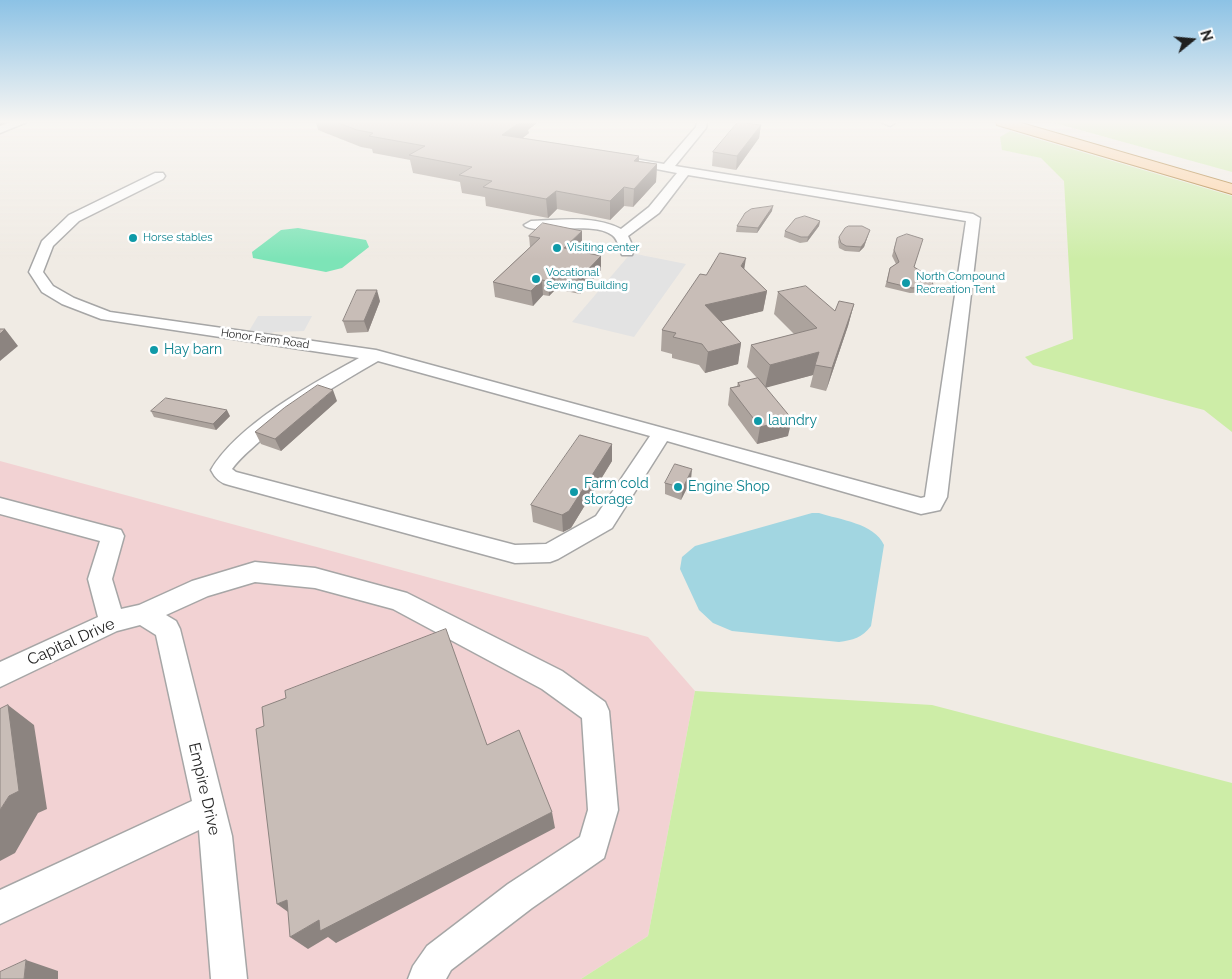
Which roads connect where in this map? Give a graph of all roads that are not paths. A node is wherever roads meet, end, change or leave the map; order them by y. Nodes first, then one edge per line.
1 (663, 168) edge
2 (1159, 168) edge
3 (1192, 168) edge
4 (676, 170) junction
5 (160, 176) dead end
6 (1232, 179) edge
7 (1232, 189) edge
8 (530, 225) dead end
9 (620, 236) junction
10 (627, 252) dead end
11 (376, 355) junction
12 (662, 433) junction
13 (0, 506) edge
14 (143, 614) junction
15 (112, 622) junction
16 (0, 675) edge
17 (210, 810) junction
18 (0, 907) edge
19 (229, 979) edge
20 (426, 979) edge

1 - 4 street
2 - 7 main road
3 - 6 main road
4 - 9 street
4 - 12 street, Honor Farm Road
5 - 11 street, Honor Farm Road
8 - 9 street
9 - 10 street
11 - 12 street, Honor Farm Road
11 - 12 street
13 - 15 street
14 - 15 street, Capital Drive
14 - 17 street, Empire Drive
14 - 20 street, Capital Drive
15 - 16 street, Capital Drive
17 - 18 street
17 - 19 street, Empire Drive

